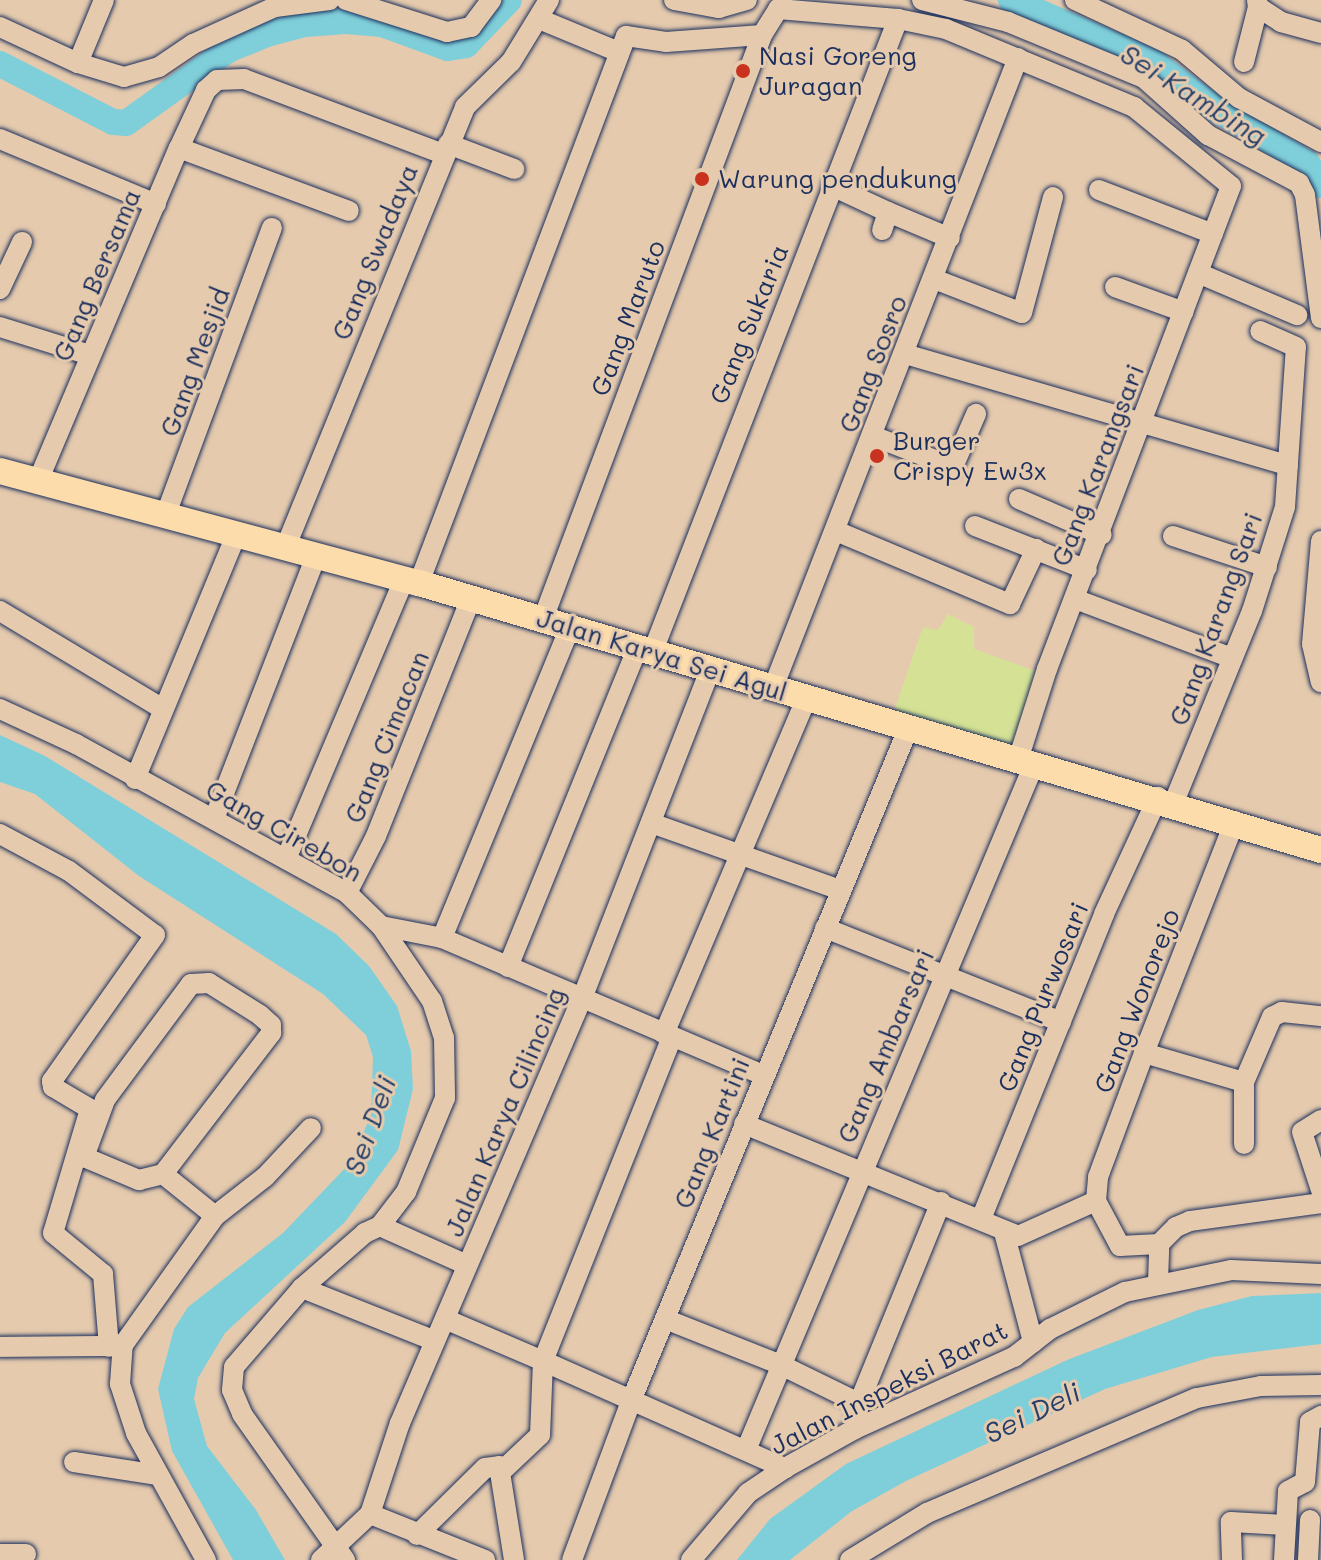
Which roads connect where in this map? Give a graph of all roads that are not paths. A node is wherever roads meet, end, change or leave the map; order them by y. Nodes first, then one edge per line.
1 (104, 0) edge
2 (330, 0) edge
3 (346, 0) edge
4 (491, 0) edge
5 (549, 0) edge
6 (674, 0) edge
7 (747, 0) edge
8 (922, 0) edge
9 (1075, 0) edge
10 (1257, 3) edge
11 (539, 19) junction
12 (898, 19) junction
13 (0, 27) edge
14 (1321, 33) edge
15 (762, 35) junction
16 (619, 52) junction
17 (1018, 58) junction
18 (1244, 62) dead end
19 (78, 63) junction
20 (0, 139) edge
21 (1321, 142) edge
22 (179, 148) junction
23 (446, 149) junction
24 (514, 169) dead end
25 (832, 186) junction
26 (1099, 190) dead end
27 (1053, 197) dead end
28 (156, 204) junction
29 (349, 211) dead end
30 (272, 228) dead end
31 (1213, 234) junction
32 (950, 238) junction
33 (22, 242) dead end
34 (1198, 273) junction
35 (934, 279) junction
36 (1115, 287) dead end
37 (0, 289) edge
38 (1184, 312) junction
39 (1297, 315) dead end
40 (1321, 318) edge
41 (0, 327) edge
42 (1260, 331) dead end
43 (905, 354) junction
44 (90, 355) junction
45 (976, 414) dead end
46 (1140, 425) junction
47 (873, 436) junction
48 (1288, 465) junction
49 (0, 471) edge
50 (38, 481) junction
51 (1019, 499) dead end
52 (166, 514) junction
53 (975, 526) dead end
54 (836, 531) junction
55 (237, 533) junction
56 (1102, 535) junction
57 (1173, 536) dead end
58 (1321, 541) edge
59 (286, 546) junction
60 (1036, 549) junction
61 (316, 556) junction
62 (1267, 567) junction
63 (1087, 570) junction
64 (412, 581) junction
65 (471, 598) junction
66 (1075, 599) junction
67 (0, 611) edge
68 (543, 619) junction
69 (570, 627) junction
70 (646, 649) junction
71 (1232, 658) junction
72 (711, 668) junction
73 (1321, 682) edge
74 (773, 688) junction
75 (806, 699) junction
76 (0, 709) edge
77 (163, 709) junction
78 (908, 729) junction
79 (1027, 760) junction
80 (135, 779) junction
81 (1166, 800) junction
82 (214, 819) junction
83 (1235, 821) junction
84 (651, 823) junction
85 (0, 834) edge
86 (1321, 850) edge
87 (739, 852) junction
88 (286, 859) junction
89 (840, 890) junction
90 (347, 893) junction
91 (381, 926) junction
92 (825, 928) junction
93 (442, 938) junction
94 (508, 967) junction
95 (944, 975) junction
96 (581, 1001) junction
97 (1321, 1016) edge
98 (1061, 1022) junction
99 (668, 1036) junction
100 (1144, 1053) junction
101 (763, 1075) junction
102 (1244, 1082) junction
103 (1321, 1120) edge
104 (744, 1124) junction
105 (311, 1128) dead end
106 (1244, 1144) dead end
107 (863, 1171) junction
108 (163, 1174) junction
109 (1321, 1190) edge
110 (1096, 1201) junction
111 (941, 1202) junction
112 (1321, 1203) edge
113 (215, 1216) junction
114 (981, 1219) junction
115 (380, 1226) junction
116 (1004, 1232) junction
117 (1159, 1244) junction
118 (467, 1265) junction
119 (1321, 1274) edge
120 (1158, 1282) junction
121 (302, 1288) junction
122 (445, 1319) junction
123 (665, 1319) junction
124 (435, 1341) junction
125 (1033, 1342) junction
126 (116, 1346) junction
127 (0, 1347) edge
128 (784, 1358) junction
129 (543, 1361) junction
130 (1321, 1385) edge
131 (631, 1401) junction
132 (859, 1403) junction
133 (1321, 1416) edge
134 (855, 1429) junction
135 (746, 1450) junction
136 (74, 1462) dead end
137 (785, 1468) junction
138 (503, 1470) junction
139 (158, 1475) junction
140 (370, 1514) junction
141 (1310, 1520) dead end
142 (1285, 1525) junction
143 (417, 1535) junction
144 (0, 1554) edge
145 (26, 1554) dead end
146 (332, 1555) edge
147 (481, 1559) edge
148 (206, 1560) edge
149 (514, 1560) edge
150 (572, 1560) edge
151 (691, 1560) edge
152 (850, 1560) edge
153 (1232, 1560) edge
154 (1284, 1560) edge
155 (1308, 1560) edge

1 - 19 street
2 - 19 street
3 - 4 street
5 - 11 street, Gang Swadaya
6 - 7 street
8 - 40 street
9 - 21 street
10 - 14 street
10 - 18 street
11 - 16 street
11 - 23 street, Gang Swadaya
12 - 15 street
12 - 17 street
12 - 25 street, Gang Sukaria
13 - 19 street
15 - 16 street
15 - 68 street, Gang Maruto
16 - 64 street
17 - 31 street, Gang Karangsari
17 - 32 street, Gang Sosro
20 - 28 street
22 - 23 street, Gang Bersama
22 - 28 street, Gang Bersama
22 - 29 street
23 - 24 street
23 - 59 street, Gang Swadaya
25 - 32 street
25 - 70 street, Gang Sukaria
26 - 31 street
27 - 35 street
28 - 44 street, Gang Bersama
30 - 52 street, Gang Mesjid
31 - 34 street, Gang Karangsari
32 - 35 street, Gang Sosro
33 - 37 street
34 - 38 street, Gang Karangsari
34 - 39 street
35 - 43 street, Gang Sosro
36 - 38 street
38 - 46 street, Gang Karangsari
41 - 44 street
42 - 48 street, Gang Karang Sari
43 - 46 street
43 - 47 street, Gang Sosro
44 - 50 street, Gang Bersama
45 - 47 street
46 - 48 street
46 - 56 street, Gang Karangsari
47 - 54 street, Gang Sosro
48 - 62 street, Gang Karang Sari
49 - 50 main road, Jalan Karya Sei Agul
50 - 52 main road, Jalan Karya Sei Agul
51 - 56 street
52 - 55 main road, Jalan Karya Sei Agul
53 - 60 street
54 - 60 street
54 - 74 street, Gang Sosro
55 - 59 main road, Jalan Karya Sei Agul
55 - 77 street
56 - 63 street, Gang Karangsari
57 - 62 street
58 - 73 street
59 - 61 main road, Jalan Karya Sei Agul
60 - 63 street
61 - 64 main road, Jalan Karya Sei Agul
61 - 82 street
62 - 71 street, Gang Karang Sari
63 - 66 street, Gang Karangsari
64 - 65 main road, Jalan Karya Sei Agul
64 - 88 street
65 - 68 main road, Jalan Karya Sei Agul
65 - 90 street, Gang Cimacan
66 - 71 street
66 - 79 street, Gang Karangsari
67 - 77 street
68 - 69 main road, Jalan Karya Sei Agul
69 - 70 main road, Jalan Karya Sei Agul
69 - 93 street
70 - 72 main road, Jalan Karya Sei Agul
70 - 94 street, Gang Sukaria
71 - 81 street, Gang Karang Sari
72 - 74 main road, Jalan Karya Sei Agul
72 - 84 street, Jalan Karya Cilincing
74 - 75 main road, Jalan Karya Sei Agul
75 - 78 main road, Jalan Karya Sei Agul
75 - 87 street
76 - 80 street, Gang Cirebon
77 - 80 street
78 - 79 main road, Jalan Karya Sei Agul
78 - 89 street, Gang Kartini
79 - 81 main road, Jalan Karya Sei Agul
79 - 95 street, Gang Ambarsari
80 - 82 street, Gang Cirebon
81 - 83 main road, Jalan Karya Sei Agul
81 - 98 street, Gang Purwosari
82 - 88 street, Gang Cirebon
83 - 86 main road, Jalan Karya Sei Agul
83 - 100 street, Gang Wonorejo
84 - 87 street
84 - 96 street, Jalan Karya Cilincing
85 - 126 street
87 - 89 street
87 - 99 street
88 - 90 street, Gang Cirebon
89 - 92 street, Gang Kartini
90 - 91 street, Gang Cirebon
91 - 93 street
91 - 115 street, Gang Cirebon
92 - 95 street
92 - 101 street, Gang Kartini
93 - 94 street
94 - 96 street
95 - 98 street
95 - 107 street, Gang Ambarsari
96 - 99 street
96 - 118 street, Jalan Karya Cilincing
97 - 102 street
98 - 114 street, Gang Purwosari
99 - 101 street
99 - 129 street
100 - 102 street
100 - 110 street, Gang Wonorejo
101 - 104 street, Gang Kartini
102 - 106 street
103 - 109 street
104 - 107 street
104 - 123 street, Gang Kartini
105 - 113 street
107 - 111 street
107 - 128 street, Gang Ambarsari
108 - 108 street
108 - 113 street
110 - 116 street
110 - 117 street
111 - 114 street
111 - 132 street
112 - 117 street
113 - 126 street
114 - 116 street
115 - 118 street
115 - 121 street, Gang Cirebon
116 - 125 street
117 - 120 street
118 - 122 street, Jalan Karya Cilincing
119 - 120 street, Jalan Inspeksi Barat
120 - 125 street, Jalan Inspeksi Barat
121 - 124 street
121 - 146 street, Gang Cirebon
122 - 124 street, Jalan Karya Cilincing
122 - 129 street
123 - 128 street
123 - 131 street, Gang Kartini
124 - 140 street, Jalan Karya Cilincing
125 - 134 street, Jalan Inspeksi Barat
126 - 127 street
126 - 139 street
128 - 132 street
128 - 135 street, Gang Ambarsari
129 - 131 street
129 - 138 street
130 - 152 street
131 - 135 street
131 - 150 street, Gang Kartini
132 - 134 street
133 - 142 street
134 - 137 street, Jalan Inspeksi Barat
135 - 137 street
136 - 139 street
137 - 151 street, Jalan Inspeksi Barat
138 - 143 street
138 - 149 street
139 - 148 street
140 - 143 street
140 - 146 street, Jalan Karya Cilincing
141 - 155 street
142 - 153 street
142 - 154 street
143 - 147 street
144 - 145 street

